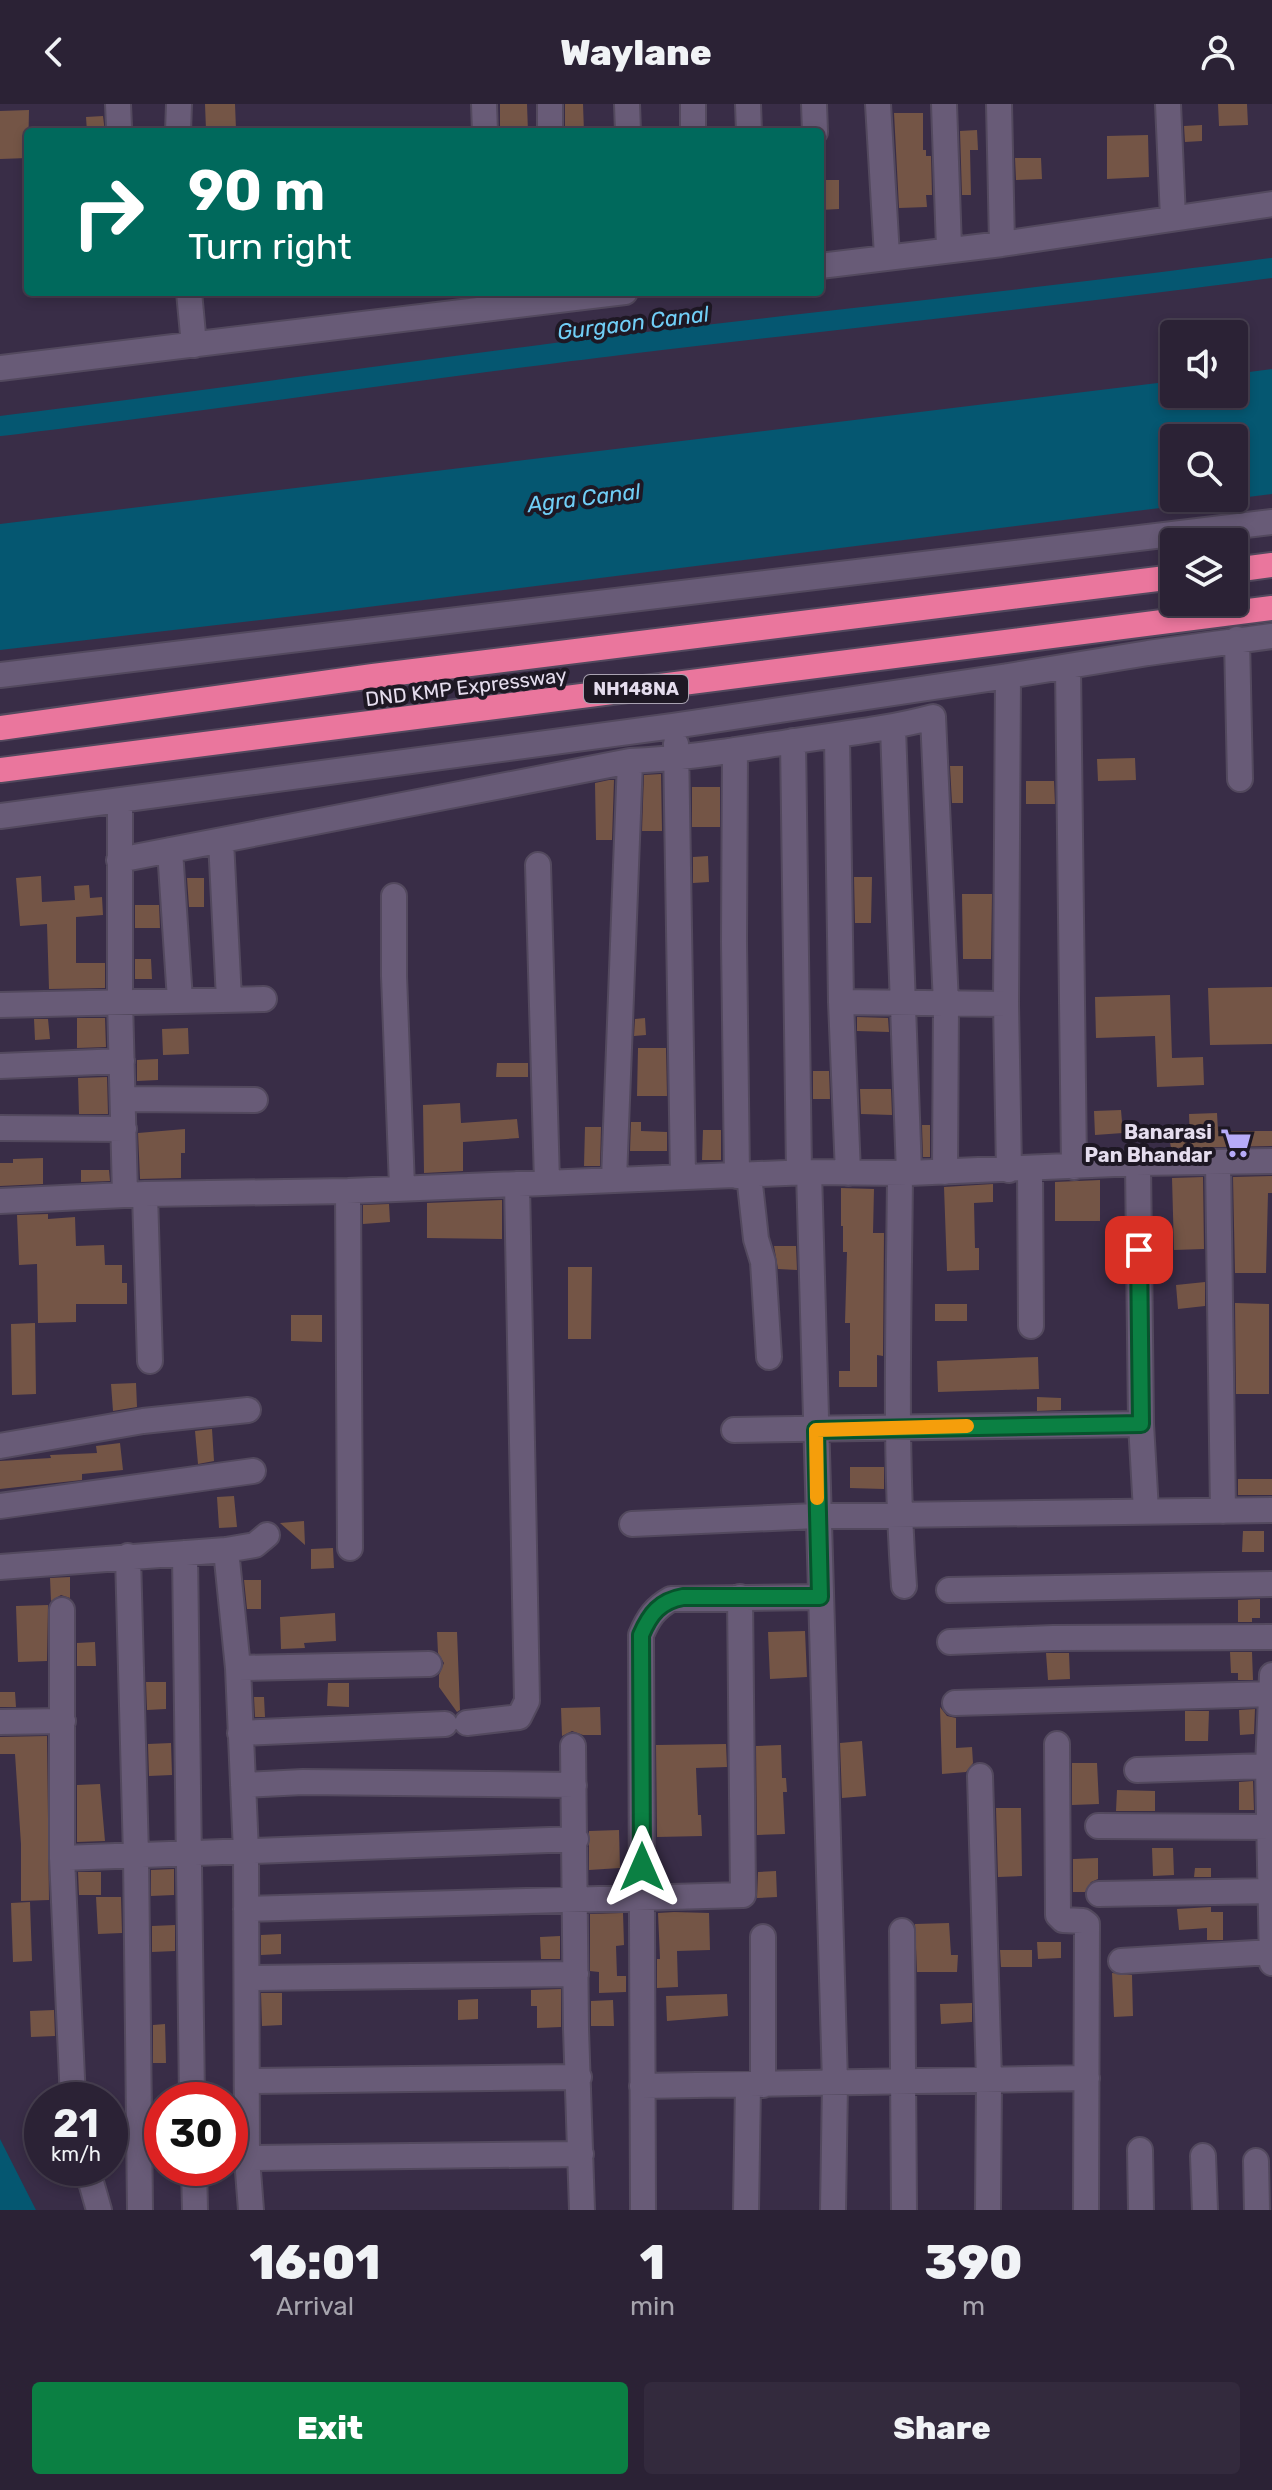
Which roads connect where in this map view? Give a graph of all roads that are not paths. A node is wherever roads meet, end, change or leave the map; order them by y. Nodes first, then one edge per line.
1 (179, 104) edge
2 (484, 104) edge
3 (550, 104) edge
4 (627, 104) edge
5 (693, 104) edge
6 (748, 104) edge
7 (814, 104) edge
8 (878, 104) edge
9 (944, 104) edge
10 (999, 104) edge
11 (1168, 104) edge
12 (178, 128) edge
13 (485, 128) edge
14 (550, 128) edge
15 (628, 128) edge
16 (693, 128) edge
17 (749, 128) edge
18 (815, 128) edge
19 (1272, 204) edge
20 (1173, 218) junction
21 (1002, 244) junction
22 (949, 248) junction
23 (887, 256) junction
24 (824, 265) edge
25 (189, 296) edge
26 (564, 296) edge
27 (488, 301) edge
28 (194, 345) junction
29 (0, 368) edge
30 (1272, 522) edge
31 (1272, 565) edge
32 (1248, 568) edge
33 (1160, 579) edge
34 (1272, 608) edge
35 (1272, 636) edge
36 (1237, 639) junction
37 (1068, 667) junction
38 (0, 675) edge
39 (1008, 676) junction
40 (908, 692) junction
41 (673, 726) junction
42 (900, 726) junction
43 (0, 728) edge
44 (837, 737) junction
45 (793, 741) junction
46 (735, 750) junction
47 (678, 759) junction
48 (630, 761) junction
49 (0, 770) edge
50 (1240, 779) dead end
51 (120, 801) junction
52 (0, 816) edge
53 (221, 841) junction
54 (170, 850) junction
55 (119, 860) junction
56 (538, 865) dead end
57 (394, 896) dead end
58 (229, 999) junction
59 (264, 999) dead end
60 (180, 1000) junction
61 (120, 1001) junction
62 (841, 1002) junction
63 (904, 1002) junction
64 (946, 1004) junction
65 (1006, 1004) junction
66 (0, 1005) edge
67 (122, 1061) junction
68 (0, 1066) edge
69 (124, 1099) junction
70 (255, 1100) dead end
71 (0, 1128) edge
72 (124, 1129) junction
73 (1272, 1161) edge
74 (1218, 1162) junction
75 (1138, 1163) junction
76 (1074, 1167) junction
77 (1019, 1169) junction
78 (804, 1172) junction
79 (945, 1172) junction
80 (848, 1173) junction
81 (904, 1173) junction
82 (683, 1176) junction
83 (743, 1176) junction
84 (614, 1179) junction
85 (547, 1182) junction
86 (517, 1184) junction
87 (402, 1187) junction
88 (348, 1191) junction
89 (135, 1194) junction
90 (0, 1201) edge
91 (1031, 1326) dead end
92 (769, 1357) dead end
93 (150, 1361) dead end
94 (248, 1410) dead end
95 (1141, 1424) junction
96 (898, 1427) junction
97 (734, 1430) dead end
98 (816, 1430) junction
99 (0, 1446) edge
100 (253, 1471) dead end
101 (0, 1506) edge
102 (1272, 1510) edge
103 (1146, 1511) junction
104 (1223, 1511) junction
105 (899, 1515) junction
106 (817, 1516) junction
107 (632, 1524) dead end
108 (267, 1535) dead end
109 (350, 1548) dead end
110 (226, 1550) junction
111 (185, 1553) junction
112 (128, 1556) junction
113 (0, 1567) edge
114 (1272, 1584) edge
115 (904, 1586) dead end
116 (949, 1590) dead end
117 (740, 1597) junction
118 (820, 1597) junction
119 (62, 1610) dead end
120 (1272, 1637) edge
121 (950, 1642) dead end
122 (429, 1664) dead end
123 (238, 1668) junction
124 (1272, 1675) edge
125 (1272, 1694) edge
126 (955, 1703) dead end
127 (63, 1721) junction
128 (0, 1722) edge
129 (240, 1733) junction
130 (1057, 1744) dead end
131 (573, 1746) dead end
132 (1270, 1758) edge
133 (1137, 1770) dead end
134 (980, 1776) dead end
135 (243, 1785) junction
136 (574, 1785) junction
137 (1098, 1826) dead end
138 (1271, 1827) edge
139 (576, 1839) junction
140 (246, 1852) junction
141 (191, 1854) junction
142 (136, 1856) junction
143 (62, 1858) junction
144 (1271, 1891) edge
145 (1099, 1894) dead end
146 (642, 1896) junction
147 (577, 1900) junction
148 (246, 1909) junction
149 (902, 1931) dead end
150 (763, 1937) dead end
151 (1272, 1952) edge
152 (1121, 1961) dead end
153 (1272, 1963) edge
154 (576, 1974) junction
155 (247, 1978) junction
156 (579, 2077) junction
157 (1087, 2078) junction
158 (989, 2079) junction
159 (248, 2081) joint
160 (72, 2082) edge
161 (192, 2082) edge
162 (905, 2082) junction
163 (835, 2083) junction
164 (755, 2085) junction
165 (642, 2086) junction
166 (1140, 2150) dead end
167 (581, 2154) junction
168 (1203, 2156) dead end
169 (248, 2158) edge
170 (1256, 2161) dead end
171 (248, 2171) edge
172 (92, 2186) edge
173 (194, 2186) edge
174 (99, 2210) edge
175 (140, 2210) edge
176 (195, 2210) edge
177 (251, 2210) edge
178 (582, 2210) edge
179 (643, 2210) edge
180 (746, 2210) edge
181 (833, 2210) edge
182 (904, 2210) edge
183 (988, 2210) edge
184 (1086, 2210) edge
185 (1141, 2210) edge
186 (1205, 2210) edge
187 (1257, 2210) edge

1 - 12 street
2 - 13 street
3 - 14 street
4 - 15 street
5 - 16 street
6 - 17 street
7 - 18 street
8 - 23 street
9 - 22 street
10 - 21 street
11 - 20 street
19 - 20 street
20 - 21 street
21 - 22 street
22 - 23 street
23 - 24 street
25 - 28 street
26 - 27 street
27 - 28 street
28 - 29 street
30 - 38 street
31 - 32 highway
33 - 43 highway, DND KMP Expressway / NH148NA
34 - 49 highway, DND KMP Expressway / NH148NA
35 - 36 street
36 - 37 street
36 - 50 street
37 - 39 street
37 - 76 street
39 - 40 street
39 - 65 street
40 - 41 street
40 - 42 street
41 - 47 street
41 - 51 street
42 - 44 street
42 - 63 street
42 - 64 street
44 - 45 street
44 - 62 street
45 - 46 street
45 - 78 street
46 - 47 street
46 - 83 street
47 - 48 street
47 - 82 street
48 - 53 street
48 - 84 street
51 - 52 street
51 - 55 street
53 - 54 street
53 - 58 street
54 - 55 street
54 - 60 street
55 - 61 street
56 - 85 street
57 - 87 street
58 - 59 street
58 - 60 street
60 - 61 street
61 - 66 street
61 - 67 street
62 - 63 street
62 - 80 street
63 - 64 street
63 - 81 street
64 - 65 street
64 - 79 street
65 - 77 street
67 - 68 street
67 - 69 street
69 - 70 street
69 - 72 street
71 - 72 street
72 - 89 street
73 - 74 street
74 - 75 street
74 - 104 street
75 - 76 street
75 - 95 street
76 - 77 street
77 - 79 street
77 - 91 street
78 - 80 street
78 - 83 street
78 - 98 street
79 - 81 street
80 - 81 street
81 - 96 street
82 - 83 street
82 - 84 street
83 - 92 street
84 - 85 street
85 - 86 street
86 - 87 street
86 - 129 street
87 - 88 street
88 - 89 street
88 - 109 street
89 - 90 street
89 - 93 street
94 - 99 street
95 - 96 street
95 - 103 street
96 - 98 street
96 - 105 street
97 - 98 street
98 - 106 street
100 - 101 street
102 - 104 street
103 - 104 street
103 - 105 street
105 - 106 street
105 - 115 street
106 - 107 street
106 - 118 street
108 - 110 street
110 - 111 street
110 - 123 street
111 - 112 street
111 - 141 street
112 - 113 street
112 - 142 street
114 - 116 street
117 - 118 street
117 - 146 street
117 - 146 street
118 - 163 street
119 - 127 street
120 - 121 street
122 - 123 street
123 - 129 street
124 - 125 street
125 - 126 street
125 - 132 street
127 - 128 street
127 - 143 street
129 - 135 street
130 - 157 street
131 - 136 street
132 - 133 street
132 - 138 street
134 - 158 street
135 - 136 street
135 - 140 street
136 - 139 street
137 - 138 street
138 - 144 street
139 - 140 street
139 - 147 street
140 - 141 street
140 - 148 street
141 - 142 street
141 - 161 street
142 - 143 street
142 - 175 street
143 - 160 street
144 - 145 street
144 - 151 street
146 - 147 street
146 - 165 street
147 - 148 street
147 - 154 street
148 - 155 street
149 - 162 street
150 - 164 street
151 - 152 street
151 - 153 street
154 - 155 street
154 - 156 street
155 - 159 street
156 - 159 street
156 - 167 street
157 - 158 street
157 - 184 street
158 - 162 street
158 - 183 street
162 - 163 street
162 - 182 street
163 - 164 street
163 - 181 street
164 - 165 street
164 - 180 street
165 - 179 street
166 - 185 street
167 - 169 street
167 - 178 street
168 - 186 street
170 - 187 street
171 - 177 street
172 - 174 street
173 - 176 street

